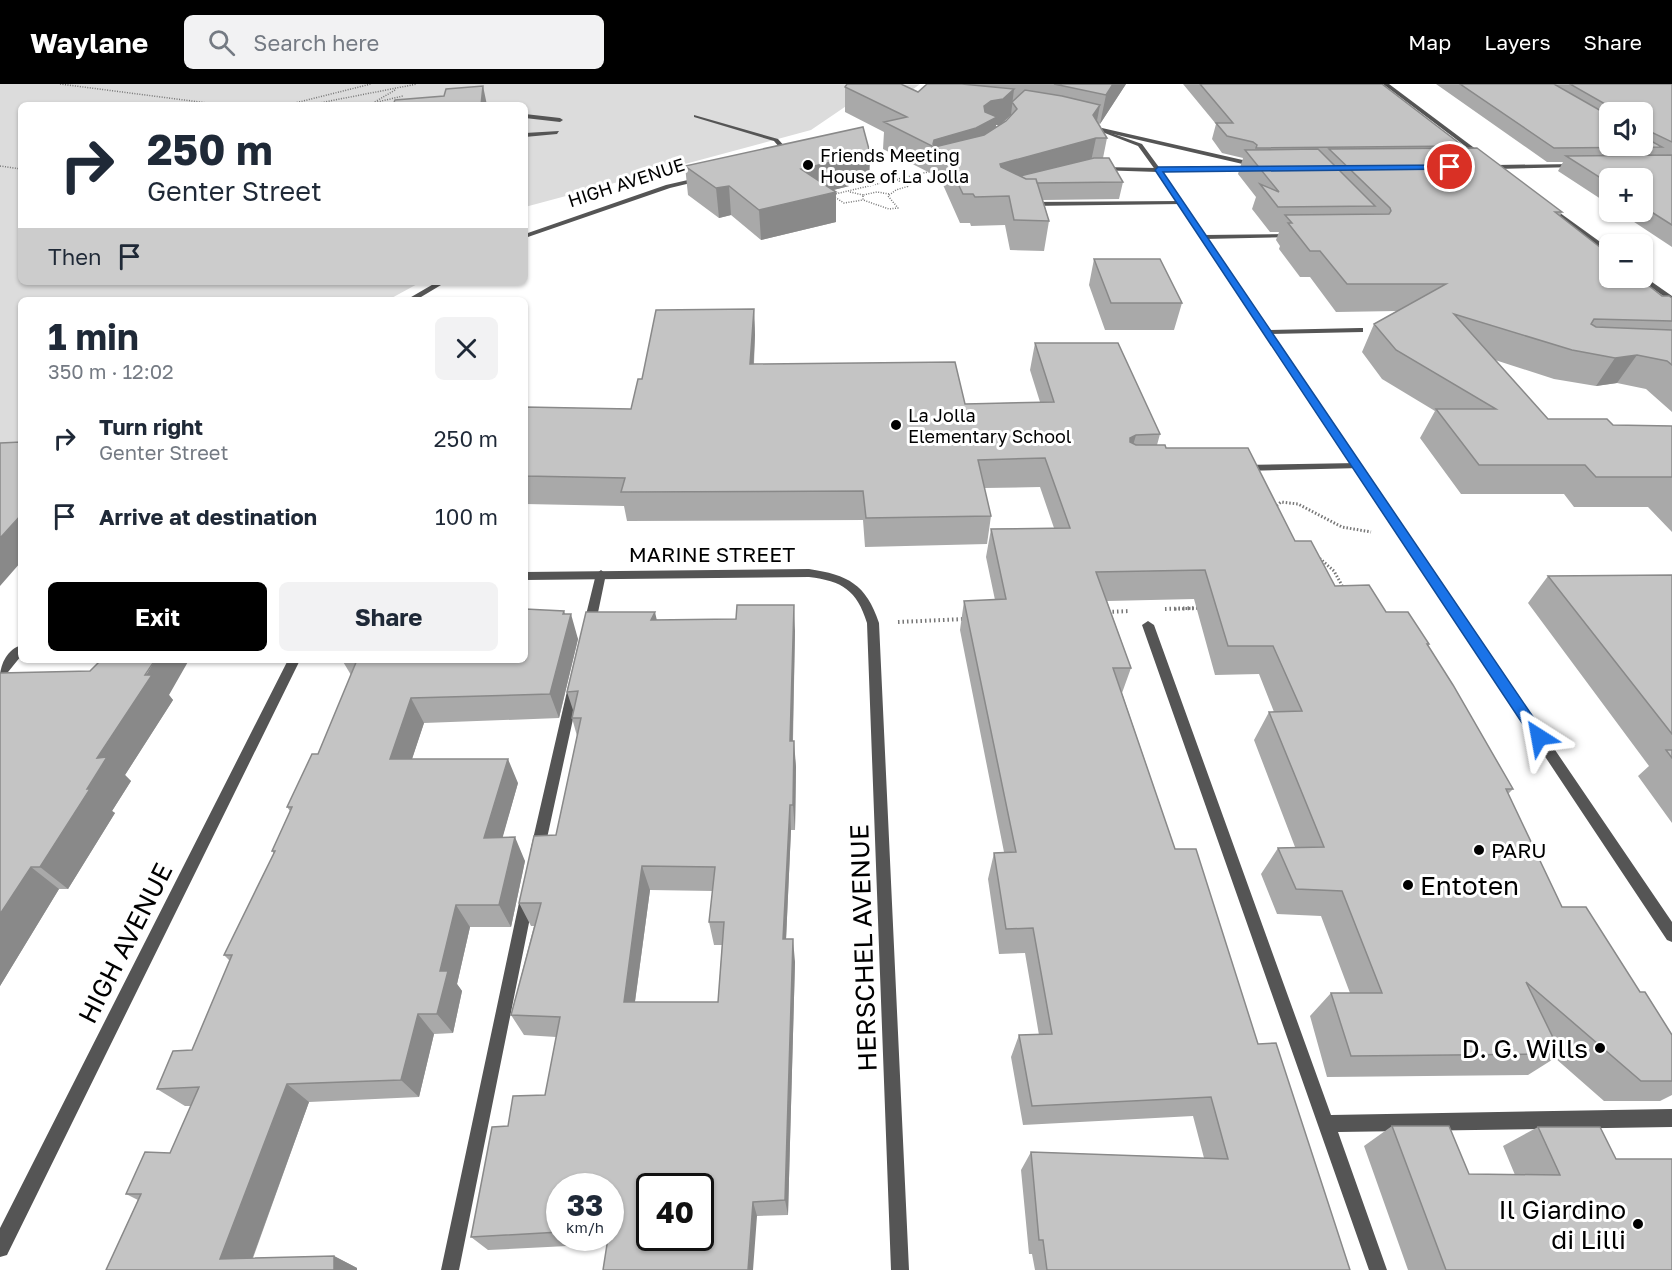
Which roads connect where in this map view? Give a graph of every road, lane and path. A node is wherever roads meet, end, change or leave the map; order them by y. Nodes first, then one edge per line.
1 (60, 84) edge
2 (371, 84) edge
3 (417, 84) edge
4 (1386, 84) edge
5 (401, 87) junction
6 (403, 96) dead end
7 (200, 102) edge
8 (299, 102) edge
9 (324, 102) edge
10 (376, 102) edge
11 (382, 102) edge
12 (528, 116) edge
13 (696, 116) dead end
14 (560, 120) dead end
15 (1092, 127) edge
16 (1102, 130) junction
17 (557, 132) dead end
18 (528, 135) edge
19 (766, 163) edge
20 (1259, 164) edge
21 (0, 166) edge
22 (1588, 166) edge
23 (1485, 167) edge
24 (1496, 167) junction
25 (18, 169) edge
26 (1266, 169) edge
27 (1091, 170) edge
28 (1158, 170) junction
29 (935, 171) edge
30 (1505, 174) edge
31 (711, 177) edge
32 (897, 180) junction
33 (875, 185) junction
34 (849, 191) junction
35 (877, 192) junction
36 (889, 194) junction
37 (863, 195) junction
38 (863, 200) junction
39 (892, 201) junction
40 (1541, 201) edge
41 (1181, 203) junction
42 (1023, 204) edge
43 (879, 205) junction
44 (528, 235) edge
45 (1296, 236) edge
46 (1204, 237) junction
47 (1599, 245) edge
48 (437, 285) edge
49 (1653, 285) edge
50 (415, 297) edge
51 (1672, 300) edge
52 (1360, 330) dead end
53 (1268, 332) junction
54 (1358, 466) junction
55 (1233, 468) edge
56 (1275, 517) edge
57 (1405, 537) junction
58 (1311, 552) edge
59 (601, 574) junction
60 (528, 576) edge
61 (1343, 596) edge
62 (1207, 607) edge
63 (1160, 610) dead end
64 (1136, 611) dead end
65 (1100, 612) edge
66 (969, 619) edge
67 (873, 623) junction
68 (1148, 625) dead end
69 (584, 644) edge
70 (18, 651) edge
71 (292, 663) edge
72 (579, 668) edge
73 (0, 674) edge
74 (534, 865) edge
75 (529, 888) edge
76 (1672, 935) edge
77 (1672, 1118) edge
78 (1326, 1124) junction
79 (0, 1248) edge
80 (450, 1270) edge
81 (900, 1270) edge
82 (1378, 1270) edge

1 - 7 path
2 - 8 path
3 - 5 path
4 - 24 street
5 - 9 path
5 - 10 path
6 - 11 path
12 - 14 street
13 - 19 street
15 - 16 street
16 - 20 street
16 - 28 street
17 - 18 street
21 - 25 path
22 - 24 street
23 - 24 street
24 - 30 street
26 - 28 street
27 - 28 street
28 - 41 street
29 - 32 path
31 - 44 street, HIGH AVENUE
32 - 33 path
32 - 36 path
33 - 34 path
33 - 35 path
34 - 37 path
34 - 38 path
35 - 36 path
35 - 37 path
36 - 39 path
37 - 38 path
38 - 43 path
39 - 43 path
39 - 43 path
40 - 47 street
41 - 42 street
41 - 46 street
45 - 46 street
46 - 53 street
48 - 50 street
49 - 51 street
52 - 53 street
53 - 54 street
54 - 55 street
54 - 57 street
56 - 57 path
57 - 76 street
58 - 61 path
59 - 60 street, MARINE STREET
59 - 67 street, MARINE STREET
59 - 69 street
62 - 63 path
64 - 65 path
66 - 67 path
67 - 81 street, HERSCHEL AVENUE
68 - 78 street
70 - 73 street
71 - 79 street, HIGH AVENUE
72 - 74 street
75 - 80 street
77 - 78 street
78 - 82 street

